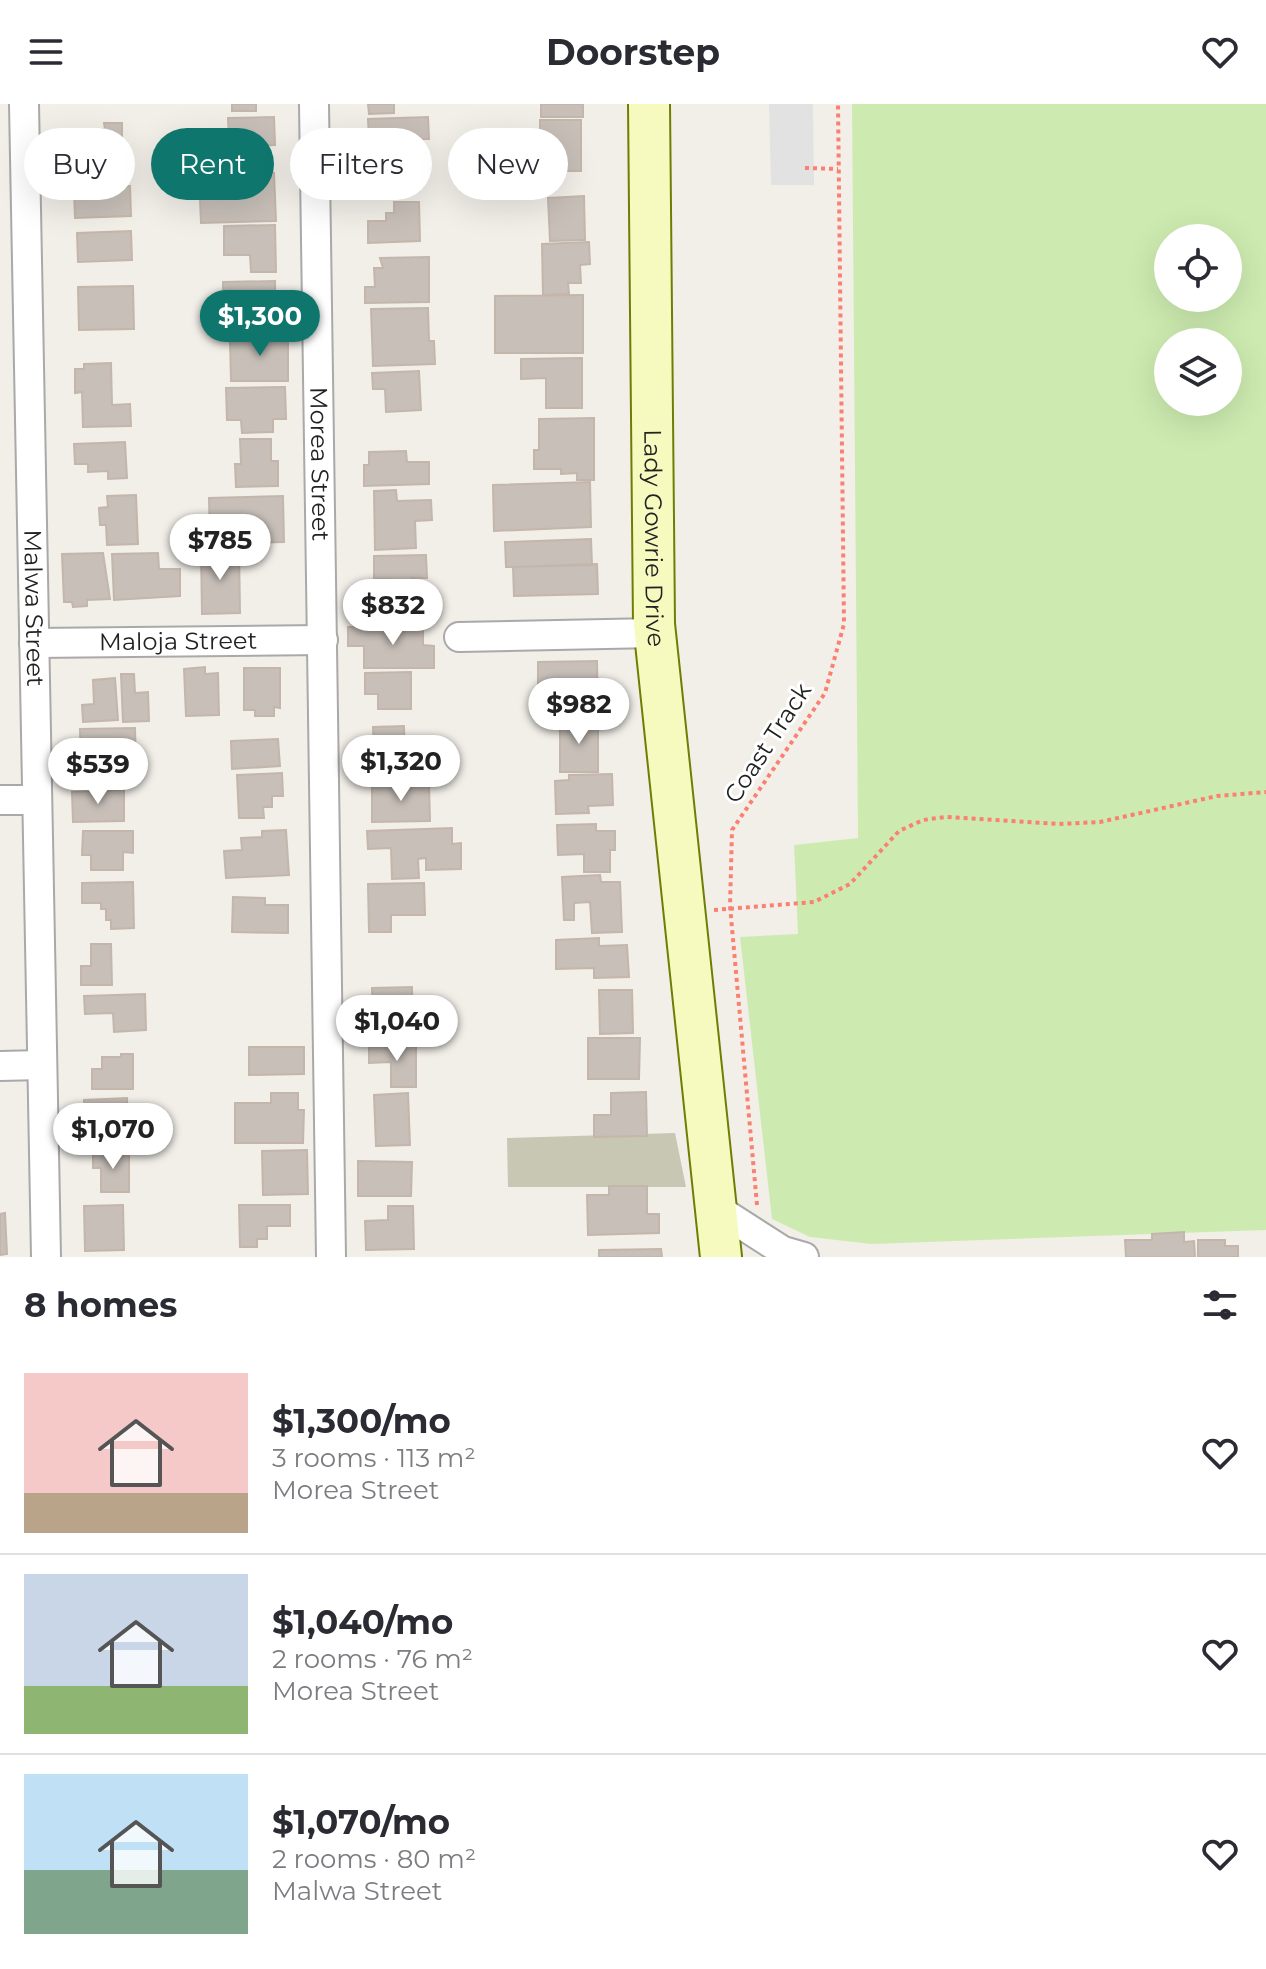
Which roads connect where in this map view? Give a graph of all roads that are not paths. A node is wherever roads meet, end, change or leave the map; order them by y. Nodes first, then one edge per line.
1 (24, 104) edge
2 (314, 104) edge
3 (649, 104) edge
4 (12, 138) edge
5 (452, 627) road end
6 (655, 633) junction
7 (323, 640) junction
8 (34, 643) junction
9 (0, 800) edge
10 (37, 800) junction
11 (42, 1065) junction
12 (0, 1066) edge
13 (716, 1208) junction
14 (46, 1257) edge
15 (331, 1257) edge
16 (721, 1257) edge
17 (804, 1257) edge

1 - 4 street, Malwa Street
2 - 7 street, Morea Street
3 - 6 main road, Lady Gowrie Drive
4 - 8 street, Malwa Street
5 - 6 street
6 - 13 main road, Lady Gowrie Drive
7 - 8 street, Maloja Street
7 - 15 street, Morea Street
8 - 10 street, Malwa Street
9 - 10 street
10 - 11 street, Malwa Street
11 - 12 street
11 - 14 street, Malwa Street
13 - 16 main road, Lady Gowrie Drive
13 - 17 street

